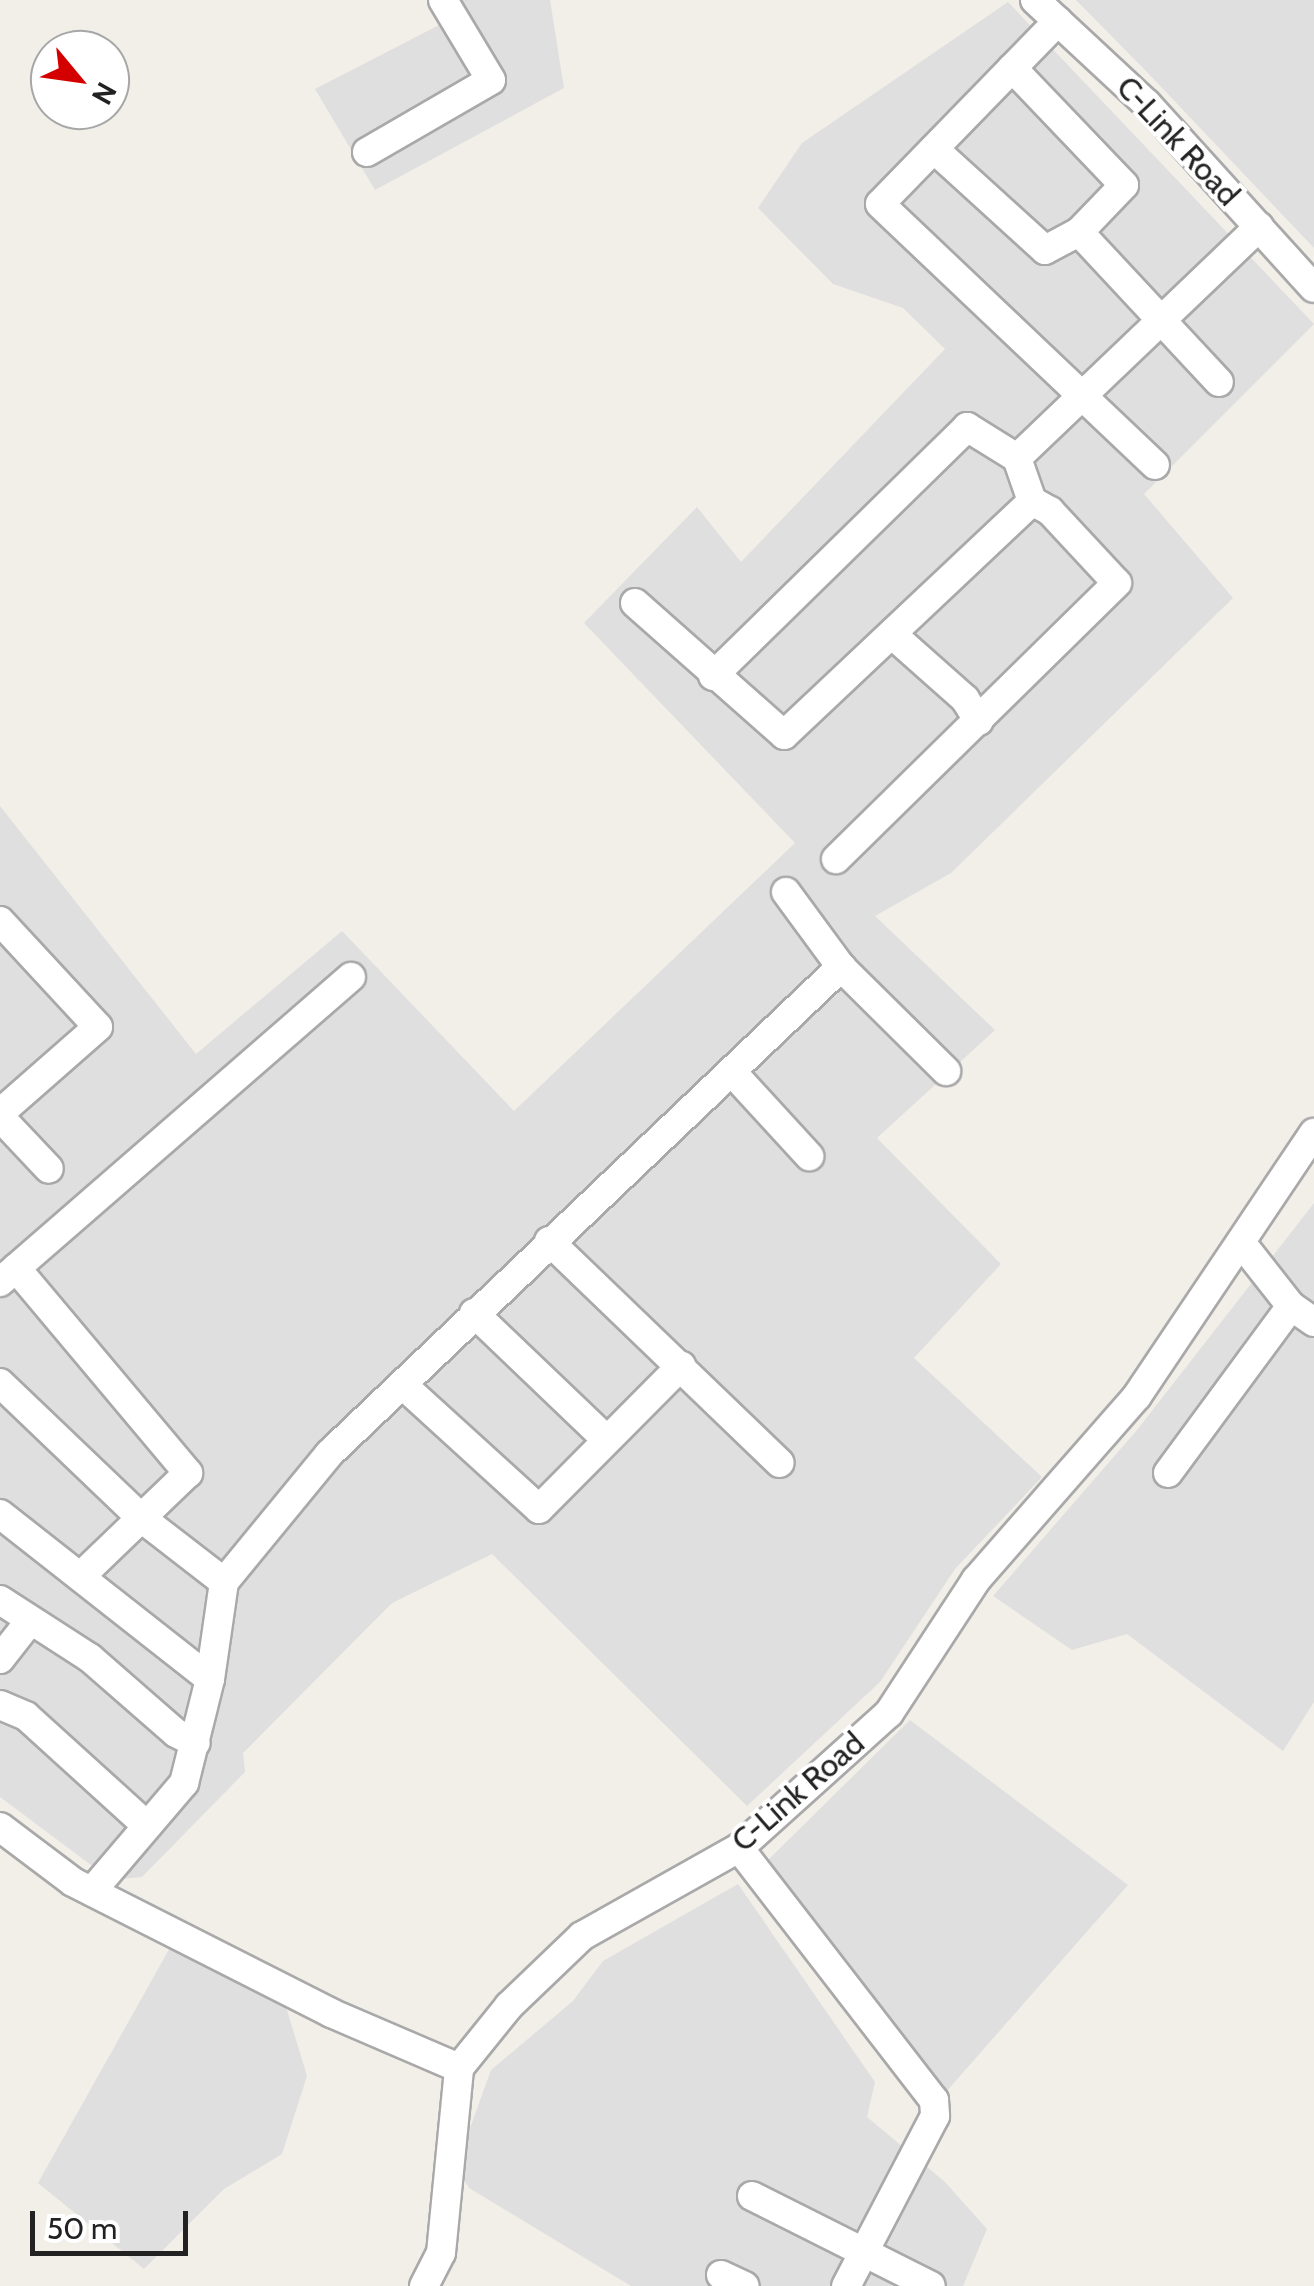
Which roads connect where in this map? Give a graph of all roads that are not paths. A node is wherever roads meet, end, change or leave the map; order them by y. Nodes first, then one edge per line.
1 (443, 0) edge
2 (1036, 0) edge
3 (1058, 21) junction
4 (1012, 68) junction
5 (934, 149) junction
6 (367, 152) dead end
7 (1259, 227) junction
8 (1079, 232) junction
9 (1314, 288) edge
10 (1164, 320) junction
11 (1219, 382) dead end
12 (1089, 395) junction
13 (1016, 458) junction
14 (1156, 465) dead end
15 (1032, 500) junction
16 (635, 603) dead end
17 (894, 636) junction
18 (713, 676) junction
19 (979, 721) junction
20 (836, 859) dead end
21 (786, 892) dead end
22 (0, 921) edge
23 (841, 967) junction
24 (351, 977) dead end
25 (946, 1070) dead end
26 (733, 1074) junction
27 (0, 1115) edge
28 (1314, 1133) edge
29 (809, 1156) dead end
30 (48, 1169) dead end
31 (549, 1241) junction
32 (1243, 1246) junction
33 (8, 1275) edge
34 (474, 1312) junction
35 (1303, 1314) edge
36 (681, 1366) junction
37 (0, 1384) edge
38 (405, 1387) junction
39 (605, 1438) junction
40 (780, 1463) dead end
41 (1168, 1473) dead end
42 (0, 1514) edge
43 (140, 1518) junction
44 (82, 1575) junction
45 (224, 1582) junction
46 (0, 1600) edge
47 (29, 1622) junction
48 (0, 1659) edge
49 (210, 1679) junction
50 (0, 1705) edge
51 (196, 1743) junction
52 (144, 1823) junction
53 (0, 1827) edge
54 (739, 1848) junction
55 (92, 1891) junction
56 (459, 2068) junction
57 (752, 2196) dead end
58 (861, 2251) junction
59 (424, 2286) edge
60 (846, 2286) edge
61 (931, 2286) edge

1 - 6 street
2 - 3 street, C-Link Road
3 - 4 street
3 - 7 street, C-Link Road
4 - 5 street
4 - 8 street
5 - 8 street
5 - 12 street
7 - 9 street, C-Link Road
7 - 10 street
8 - 10 street
10 - 11 street
10 - 12 street
12 - 13 street
12 - 14 street
13 - 15 street
13 - 18 street
15 - 17 street
15 - 19 street
16 - 18 street
17 - 18 street
17 - 19 street
19 - 20 street
21 - 23 street
22 - 27 street
23 - 25 street
23 - 26 street
24 - 33 street
26 - 29 street
26 - 31 street
27 - 30 street
28 - 32 street, C-Link Road
31 - 34 street
31 - 36 street
32 - 35 street
32 - 54 street, C-Link Road
33 - 43 street
34 - 38 street
34 - 39 street
35 - 41 street
36 - 39 street
36 - 40 street
37 - 43 street
38 - 39 street
38 - 45 street
42 - 44 street
43 - 44 street
43 - 45 street
44 - 49 street
45 - 49 street
46 - 47 street
47 - 48 street
47 - 51 street
49 - 51 street
50 - 52 street
51 - 52 street
52 - 55 street
53 - 55 street
54 - 56 street, C-Link Road
54 - 58 street
55 - 56 street
56 - 59 street
57 - 58 street
58 - 60 street
58 - 61 street

